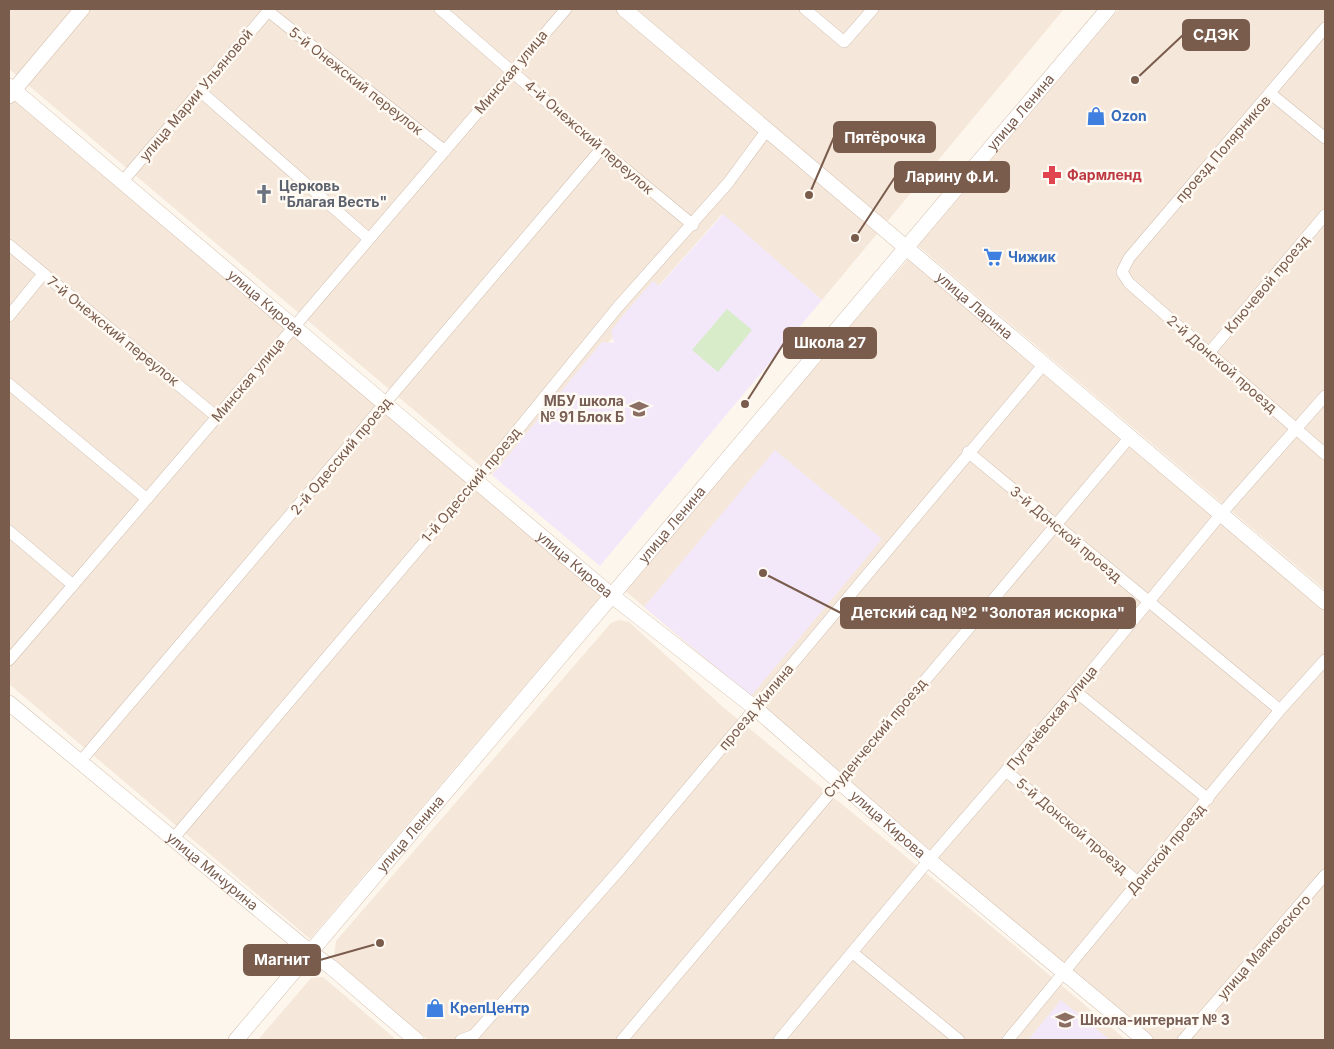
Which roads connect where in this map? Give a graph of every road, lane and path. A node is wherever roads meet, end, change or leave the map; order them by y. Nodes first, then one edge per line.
1 (82, 9) edge
2 (440, 9) edge
3 (566, 9) edge
4 (624, 9) edge
5 (804, 9) edge
6 (873, 9) edge
7 (1108, 9) edge
8 (269, 10) edge
9 (1325, 28) edge
10 (512, 71) junction
11 (10, 91) edge
12 (200, 91) junction
13 (1271, 94) junction
14 (767, 130) junction
15 (1325, 138) edge
16 (601, 149) junction
17 (445, 151) junction
18 (122, 182) junction
19 (1325, 215) edge
20 (693, 225) junction
21 (369, 239) junction
22 (9, 245) edge
23 (906, 247) junction
24 (1122, 272) joint
25 (43, 274) junction
26 (9, 316) edge
27 (294, 327) junction
28 (1208, 354) junction
29 (1044, 364) junction
30 (9, 384) edge
31 (1325, 396) edge
32 (385, 404) junction
33 (217, 417) junction
34 (1296, 428) junction
35 (1130, 437) junction
36 (968, 452) junction
37 (1325, 454) edge
38 (476, 480) junction
39 (146, 499) junction
40 (1221, 514) junction
41 (1056, 526) junction
42 (9, 531) edge
43 (74, 585) junction
44 (611, 595) junction
45 (1325, 602) edge
46 (1148, 603) junction
47 (9, 660) edge
48 (1325, 660) edge
49 (1075, 691) junction
50 (9, 703) edge
51 (755, 708) junction
52 (1280, 710) junction
53 (80, 762) junction
54 (1006, 771) junction
55 (838, 781) junction
56 (1208, 799) junction
57 (173, 839) junction
58 (929, 860) junction
59 (1325, 876) edge
60 (1138, 882) junction
61 (310, 952) junction
62 (853, 953) junction
63 (1064, 974) junction
64 (236, 1040) edge
65 (416, 1040) edge
66 (461, 1040) edge
67 (622, 1040) edge
68 (780, 1040) edge
69 (959, 1040) edge
70 (1008, 1040) edge
71 (1145, 1040) edge
72 (1183, 1040) edge

1 - 11 street
2 - 10 street, 4-й Онежский переулок
3 - 10 street, Минская улица
4 - 14 street, улица Ларина
5 - 6 street
7 - 23 street, улица Ленина
8 - 12 street, улица Марии Ульяновой
8 - 17 street, 5-й Онежский переулок
9 - 13 street, проезд Полярников
10 - 16 street, 4-й Онежский переулок
10 - 17 street, Минская улица
11 - 18 street, улица Кирова
12 - 18 street, улица Марии Ульяновой
12 - 21 street
13 - 15 street
13 - 24 street, проезд Полярников
14 - 20 street, 1-й Одесский проезд
14 - 23 street, улица Ларина
16 - 20 street, 4-й Онежский переулок
16 - 32 street, 2-й Одесский проезд
17 - 21 street, Минская улица
18 - 27 street, улица Кирова
19 - 28 street, Ключевой проезд
20 - 38 street, 1-й Одесский проезд
21 - 27 street, Минская улица
22 - 25 street, 7-й Онежский переулок
23 - 29 street, улица Ларина
23 - 44 street, улица Ленина
24 - 28 street, 2-й Донской проезд
25 - 26 street
25 - 33 street, 7-й Онежский переулок
27 - 32 street, улица Кирова
27 - 33 street, Минская улица
28 - 34 street, 2-й Донской проезд
29 - 35 street, улица Ларина
29 - 36 street, проезд Жилина
30 - 39 street
31 - 34 street, Пугачёвская улица
32 - 38 street, улица Кирова
32 - 53 street, 2-й Одесский проезд
33 - 39 street, Минская улица
34 - 37 street, 2-й Донской проезд
34 - 40 street, Пугачёвская улица
35 - 40 street, улица Ларина
35 - 41 street, Студенческий проезд
36 - 41 street, 3-й Донской проезд
36 - 51 street, проезд Жилина
38 - 44 street, улица Кирова
38 - 57 street, 1-й Одесский проезд
39 - 43 street, Минская улица
40 - 45 street, улица Ларина
40 - 46 street, Пугачёвская улица
41 - 46 street, 3-й Донской проезд
41 - 55 street, Студенческий проезд
42 - 43 street
43 - 47 street, Минская улица
44 - 51 street, улица Кирова
44 - 61 street, улица Ленина
46 - 49 street, Пугачёвская улица
46 - 52 street, 3-й Донской проезд
48 - 52 street, Донской проезд
49 - 54 street, Пугачёвская улица
49 - 56 street
50 - 53 street, улица Мичурина
51 - 55 street, улица Кирова
51 - 66 street, проезд Жилина
52 - 56 street, Донской проезд
53 - 57 street, улица Мичурина
54 - 58 street, Пугачёвская улица
54 - 60 street, 5-й Донской проезд
55 - 58 street, улица Кирова
55 - 67 street, Студенческий проезд
56 - 60 street, Донской проезд
57 - 61 street, улица Мичурина
58 - 62 street, Пугачёвская улица
58 - 63 street, улица Кирова
59 - 72 street, улица Маяковского
60 - 63 street, Донской проезд
61 - 64 street, улица Ленина
61 - 65 street, улица Мичурина
62 - 68 street, Пугачёвская улица
62 - 69 street
63 - 70 street, Донской проезд
63 - 71 street, улица Кирова

